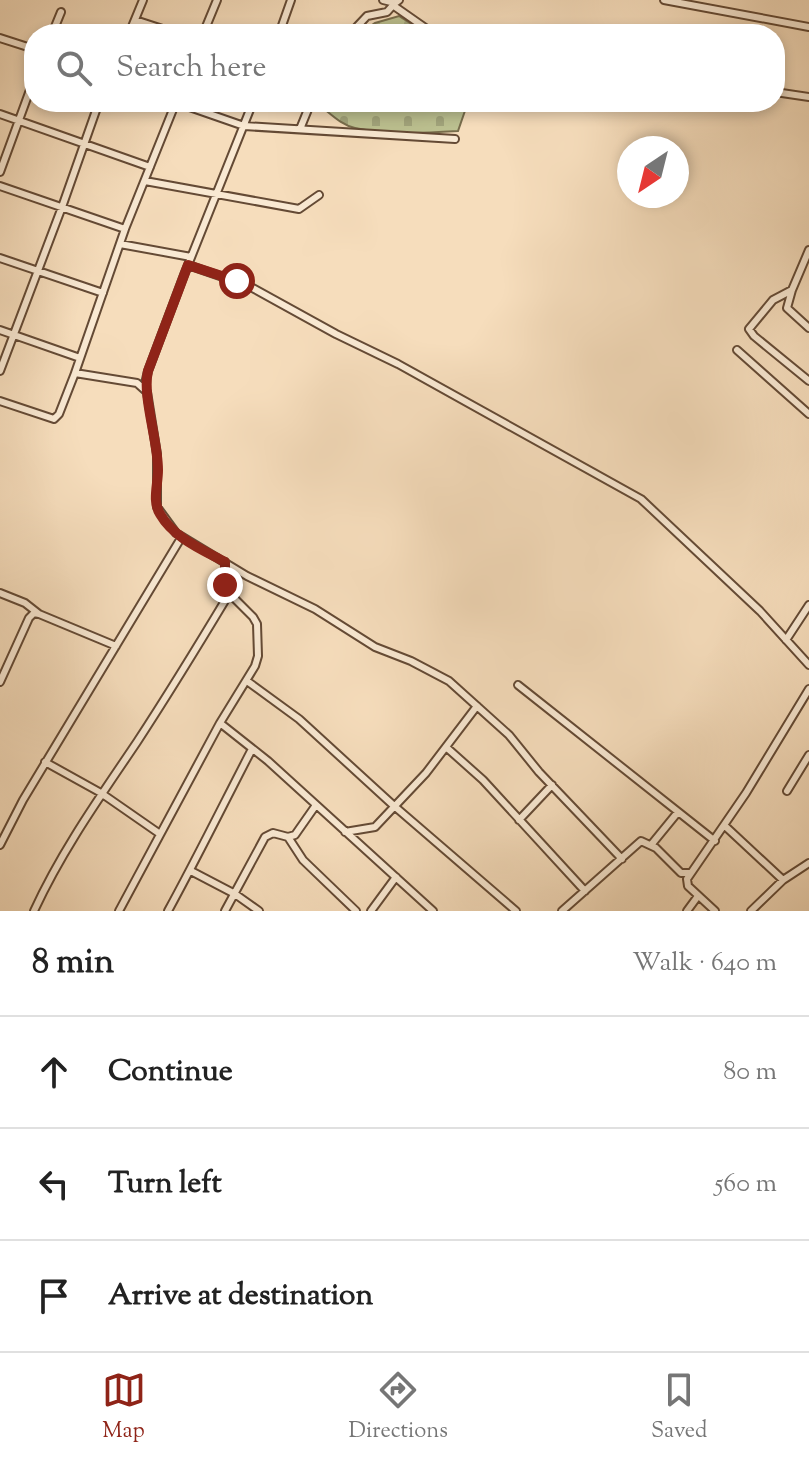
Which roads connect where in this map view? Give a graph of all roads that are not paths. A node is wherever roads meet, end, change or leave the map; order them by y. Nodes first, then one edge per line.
1 (143, 0) edge
2 (217, 0) edge
3 (291, 0) edge
4 (383, 0) edge
5 (664, 0) edge
6 (396, 3) edge
7 (61, 12) dead end
8 (135, 20) junction
9 (56, 24) edge
10 (133, 24) edge
11 (147, 24) edge
12 (207, 24) edge
13 (283, 24) edge
14 (359, 24) edge
15 (422, 24) edge
16 (809, 27) edge
17 (0, 38) edge
18 (24, 46) edge
19 (785, 93) edge
20 (809, 97) edge
21 (24, 107) edge
22 (95, 112) edge
23 (171, 112) edge
24 (204, 112) edge
25 (249, 112) edge
26 (307, 112) edge
27 (0, 114) edge
28 (19, 121) junction
29 (244, 126) junction
30 (300, 129) junction
31 (455, 139) dead end
32 (83, 143) junction
33 (150, 167) junction
34 (0, 172) edge
35 (145, 181) junction
36 (0, 186) edge
37 (217, 194) junction
38 (319, 195) dead end
39 (62, 207) junction
40 (125, 229) junction
41 (120, 244) junction
42 (809, 250) edge
43 (191, 257) junction
44 (0, 258) edge
45 (188, 265) junction
46 (38, 272) junction
47 (800, 274) junction
48 (809, 279) edge
49 (792, 290) junction
50 (103, 293) junction
51 (809, 328) edge
52 (0, 330) edge
53 (13, 334) junction
54 (737, 350) dead end
55 (80, 358) junction
56 (0, 371) edge
57 (75, 373) junction
58 (809, 381) edge
59 (144, 388) junction
60 (0, 401) edge
61 (809, 414) edge
62 (181, 538) junction
63 (225, 562) junction
64 (0, 593) edge
65 (229, 594) junction
66 (809, 605) edge
67 (39, 614) junction
68 (786, 640) junction
69 (116, 646) junction
70 (809, 665) edge
71 (247, 681) junction
72 (0, 682) edge
73 (518, 685) dead end
74 (809, 689) edge
75 (477, 706) junction
76 (220, 723) junction
77 (446, 747) junction
78 (252, 749) junction
79 (809, 755) edge
80 (45, 762) junction
81 (552, 785) junction
82 (787, 791) dead end
83 (101, 793) junction
84 (316, 805) junction
85 (393, 805) junction
86 (678, 812) junction
87 (519, 820) junction
88 (725, 826) junction
89 (345, 832) junction
90 (160, 834) junction
91 (288, 837) junction
92 (715, 841) junction
93 (0, 845) edge
94 (651, 845) junction
95 (622, 859) junction
96 (809, 863) edge
97 (191, 871) junction
98 (689, 873) junction
99 (396, 877) junction
100 (783, 880) junction
101 (585, 891) junction
102 (235, 894) junction
103 (698, 896) junction
104 (34, 911) edge
105 (119, 911) edge
106 (168, 911) edge
107 (225, 911) edge
108 (259, 911) edge
109 (356, 911) edge
110 (371, 911) edge
111 (433, 911) edge
112 (516, 911) edge
113 (562, 911) edge
114 (687, 911) edge
115 (715, 911) edge
116 (751, 911) edge

1 - 8 street
2 - 12 street
3 - 13 street
4 - 6 street
5 - 16 street
6 - 14 street
6 - 15 street
7 - 9 street
8 - 10 street
8 - 11 street
17 - 18 street
19 - 20 street
21 - 28 street
22 - 32 street
23 - 33 street
24 - 29 street
25 - 29 street
26 - 30 street
27 - 28 street
28 - 32 street
28 - 34 street
29 - 30 street
29 - 37 street
30 - 31 street
32 - 33 street
32 - 39 street
33 - 35 street
35 - 37 street
35 - 40 street
36 - 39 street
37 - 38 street
37 - 43 street
39 - 40 street
39 - 46 street
40 - 41 street
41 - 43 street
41 - 50 street
42 - 47 street
43 - 45 street
44 - 46 street
45 - 59 street
45 - 68 street
46 - 50 street
46 - 53 street
47 - 48 street
47 - 49 street
49 - 51 street
49 - 58 street
50 - 55 street
52 - 53 street
53 - 55 street
53 - 56 street
54 - 61 street
55 - 57 street
57 - 59 street
57 - 60 street
59 - 62 street
62 - 63 street
62 - 69 street
63 - 65 street
63 - 75 street
64 - 67 street
65 - 71 street
65 - 83 street
66 - 68 street
67 - 69 street
67 - 72 street
68 - 70 street
69 - 80 street
71 - 76 street
71 - 85 street
73 - 86 street
74 - 88 street
75 - 77 street
75 - 81 street
76 - 78 street
76 - 90 street
77 - 85 street
77 - 87 street
78 - 84 street
78 - 97 street
79 - 82 street
80 - 83 street
80 - 93 street
81 - 87 street
81 - 95 street
83 - 90 street
83 - 104 street
84 - 89 street
84 - 91 street
85 - 89 street
85 - 112 street
86 - 92 street
86 - 94 street
87 - 101 street
88 - 92 street
88 - 100 street
89 - 99 street
90 - 105 street
91 - 102 street
91 - 109 street
92 - 98 street
94 - 95 street
94 - 98 street
95 - 101 street
96 - 100 street
97 - 102 street
97 - 106 street
98 - 103 street
99 - 110 street
99 - 111 street
100 - 116 street
101 - 113 street
102 - 107 street
102 - 108 street
103 - 114 street
103 - 115 street

